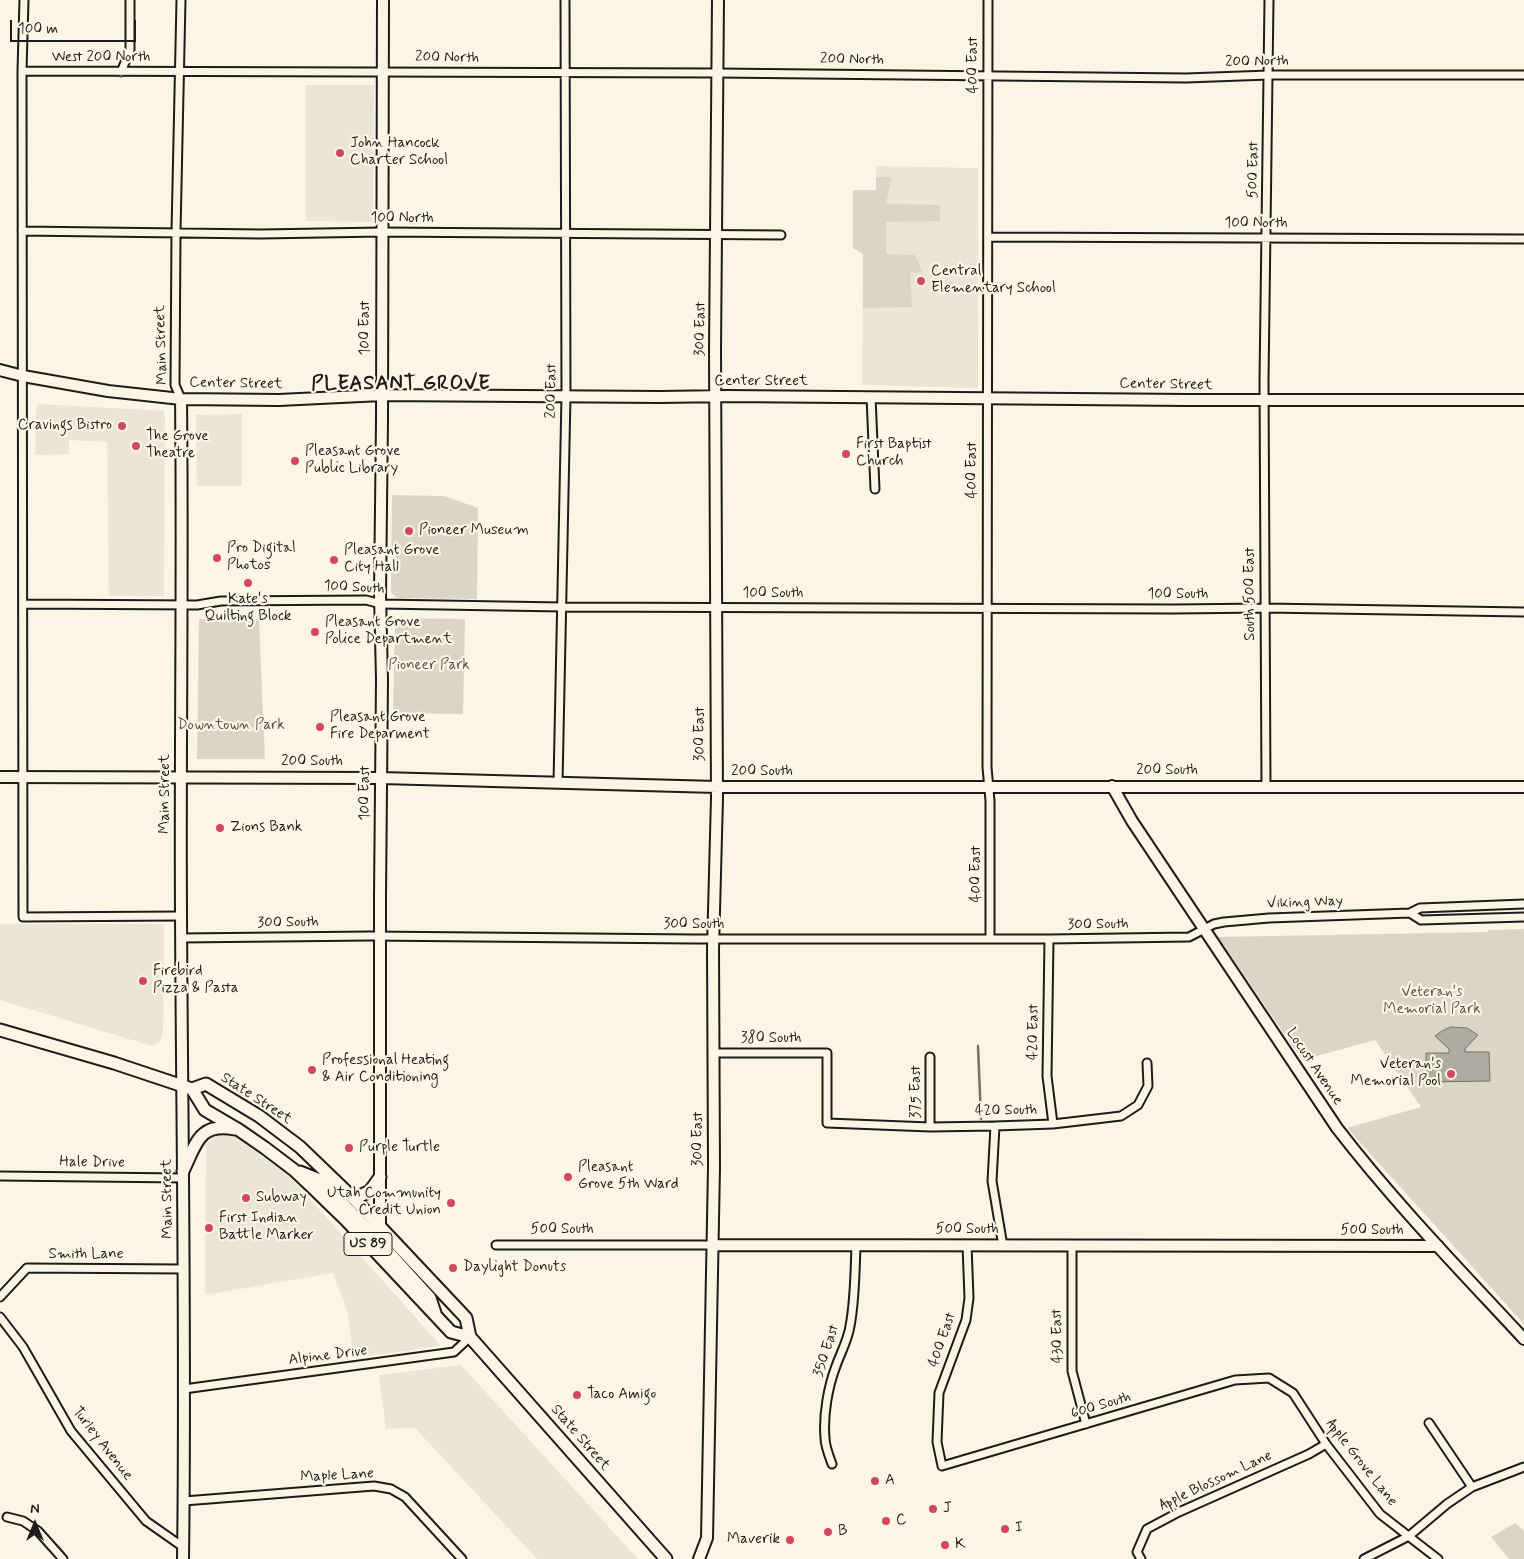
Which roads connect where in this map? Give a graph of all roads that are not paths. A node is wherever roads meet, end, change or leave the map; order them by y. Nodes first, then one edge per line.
1 (24, 0) edge
2 (130, 0) edge
3 (181, 0) edge
4 (383, 0) edge
5 (565, 0) edge
6 (718, 0) edge
7 (988, 0) edge
8 (1269, 0) edge
9 (180, 71) junction
10 (383, 71) junction
11 (22, 72) junction
12 (121, 72) junction
13 (565, 73) junction
14 (718, 73) junction
15 (1269, 75) junction
16 (1524, 75) edge
17 (988, 76) junction
18 (22, 231) junction
19 (176, 232) junction
20 (382, 232) junction
21 (717, 234) junction
22 (567, 235) junction
23 (781, 235) dead end
24 (988, 237) junction
25 (1267, 238) junction
26 (1524, 239) edge
27 (0, 370) edge
28 (23, 376) junction
29 (382, 396) junction
30 (566, 396) junction
31 (716, 397) junction
32 (871, 397) junction
33 (181, 398) junction
34 (987, 398) junction
35 (1265, 400) junction
36 (1524, 400) edge
37 (875, 489) dead end
38 (24, 604) junction
39 (381, 604) junction
40 (183, 605) junction
41 (562, 607) junction
42 (716, 607) junction
43 (1265, 608) junction
44 (987, 609) junction
45 (1524, 612) edge
46 (181, 776) junction
47 (0, 777) edge
48 (23, 778) junction
49 (381, 778) junction
50 (558, 783) junction
51 (1112, 786) junction
52 (716, 787) junction
53 (989, 787) junction
54 (1266, 787) junction
55 (1524, 787) edge
56 (1524, 904) edge
57 (1410, 913) junction
58 (181, 916) junction
59 (1524, 917) edge
60 (1204, 930) junction
61 (380, 936) junction
62 (181, 938) junction
63 (713, 939) junction
64 (990, 939) junction
65 (1049, 939) junction
66 (0, 1030) edge
67 (714, 1053) junction
68 (930, 1057) dead end
69 (1147, 1063) dead end
70 (187, 1087) junction
71 (827, 1123) joint
72 (1053, 1124) junction
73 (996, 1126) junction
74 (930, 1127) junction
75 (239, 1130) junction
76 (294, 1170) junction
77 (183, 1175) junction
78 (0, 1176) edge
79 (380, 1177) junction
80 (354, 1199) junction
81 (376, 1230) junction
82 (496, 1245) dead end
83 (713, 1245) junction
84 (856, 1245) junction
85 (967, 1245) junction
86 (1003, 1246) junction
87 (1072, 1246) junction
88 (1438, 1246) junction
89 (184, 1269) junction
90 (0, 1297) edge
91 (435, 1315) junction
92 (0, 1317) edge
93 (470, 1337) junction
94 (1524, 1339) edge
95 (1270, 1378) joint
96 (184, 1388) junction
97 (1429, 1423) dead end
98 (1086, 1424) junction
99 (1326, 1444) junction
100 (832, 1464) dead end
101 (942, 1466) joint
102 (1524, 1467) edge
103 (1472, 1487) junction
104 (184, 1501) junction
105 (7, 1517) dead end
106 (1410, 1536) junction
107 (183, 1547) junction
108 (63, 1559) edge
109 (183, 1559) edge
110 (462, 1559) edge
111 (666, 1559) edge
112 (699, 1559) edge
113 (1141, 1559) edge
114 (1364, 1559) edge
115 (1438, 1559) edge

1 - 11 street
2 - 12 street
3 - 9 street, Main Street
4 - 10 street, 100 East
5 - 13 street, 200 East
6 - 14 street, 300 East
7 - 17 street, 400 East
8 - 15 street, 500 East
9 - 10 street, 200 North
9 - 12 street, West 200 North
9 - 19 street, Main Street
10 - 13 street, 200 North
10 - 20 street, 100 East
11 - 12 street, West 200 North
11 - 18 street
13 - 14 street, 200 North
13 - 22 street, 200 East
14 - 17 street, 200 North
14 - 21 street, 300 East
15 - 16 street, 200 North
15 - 17 street, 200 North
15 - 25 street, 500 East
17 - 24 street, 400 East
18 - 19 street, 100 North
18 - 28 street
19 - 20 street, 100 North
19 - 33 street, Main Street
20 - 22 street, 100 North
20 - 29 street, 100 East
21 - 22 street, 100 North
21 - 23 street, 100 North
21 - 31 street, 300 East
22 - 30 street, 200 East
24 - 25 street, 100 North
24 - 34 street, 400 East
25 - 26 street, 100 North
25 - 35 street, 500 East
27 - 28 street, Center Street
28 - 33 street, Center Street
28 - 38 street
29 - 30 street, Center Street
29 - 33 street, Center Street
29 - 39 street, 100 East
30 - 31 street, Center Street
30 - 41 street, 200 East
31 - 32 street, Center Street
31 - 42 street, 300 East
32 - 34 street, Center Street
32 - 37 street
33 - 40 street, Main Street
34 - 35 street, Center Street
34 - 44 street, 400 East
35 - 36 street, Center Street
35 - 43 street, South 500 East
38 - 40 street, 100 South
38 - 48 street
39 - 40 street, 100 South
39 - 41 street, 100 South
39 - 49 street, 100 East
40 - 46 street, Main Street
41 - 42 street, 100 South
41 - 50 street, 200 East
42 - 44 street, 100 South
42 - 52 street, 300 East
43 - 44 street, 100 South
43 - 45 street, 100 South
43 - 54 street, South 500 East
44 - 53 street, 400 East
46 - 48 street, 200 South
46 - 49 street, 200 South
46 - 58 street, Main Street
47 - 48 street, 200 South
48 - 58 street
49 - 50 street, 200 South
49 - 61 street, 100 East
50 - 52 street, 200 South
51 - 53 street, 200 South
51 - 54 street, 200 South
51 - 60 street, Locust Avenue
52 - 53 street, 200 South
52 - 63 street, 300 East
53 - 64 street, 400 East
54 - 55 street, 200 South
56 - 57 street, Viking Way
57 - 59 street, Viking Way
57 - 60 street, Viking Way
58 - 62 street, Main Street
60 - 65 street, 300 South
60 - 88 street, Locust Avenue
61 - 62 street, 300 South
61 - 63 street, 300 South
61 - 79 street, 100 East
62 - 70 street, Main Street
63 - 64 street, 300 South
63 - 67 street, 300 East
64 - 65 street, 300 South
65 - 72 street, 420 East
66 - 70 main road, State Street
67 - 71 street, 380 South
67 - 83 street, 300 East
68 - 74 street, 375 East
69 - 72 street, 420 South
70 - 75 main road, State Street / US 89
70 - 77 street, Main Street
70 - 80 main road, State Street
71 - 74 street, 420 South
72 - 73 street, 420 South
73 - 74 street, 420 South
73 - 86 street
75 - 76 main road, State Street / US 89
75 - 77 main road
76 - 81 main road
76 - 91 main road, State Street / US 89
77 - 78 street, Hale Drive
77 - 89 street, Main Street
79 - 80 main road
79 - 81 street, 100 East
80 - 81 main road, State Street
81 - 91 main road
81 - 93 main road, State Street / US 89
82 - 83 street, 500 South
83 - 84 street, 500 South
83 - 112 street, 300 East
84 - 85 street, 500 South
84 - 100 street, 350 East
85 - 86 street, 500 South
85 - 101 street, 400 East
86 - 87 street, 500 South
87 - 88 street, 500 South
87 - 98 street, 430 East
88 - 94 street, Locust Avenue
89 - 90 street, Smith Lane
89 - 96 street, Main Street
91 - 93 main road, State Street / US 89
92 - 107 street, Turley Avenue
93 - 96 street, Alpine Drive
93 - 111 main road, State Street / US 89
95 - 98 street, 600 South
95 - 99 street, Apple Grove Lane
96 - 104 street, Main Street
97 - 103 street
98 - 101 street, 600 South
99 - 106 street, Apple Grove Lane
99 - 113 street, Apple Blossom Lane
102 - 103 street
103 - 106 street
104 - 107 street, Main Street
104 - 110 street, Maple Lane
105 - 108 street
106 - 114 street
106 - 115 street, Apple Grove Lane
107 - 109 street, Main Street

